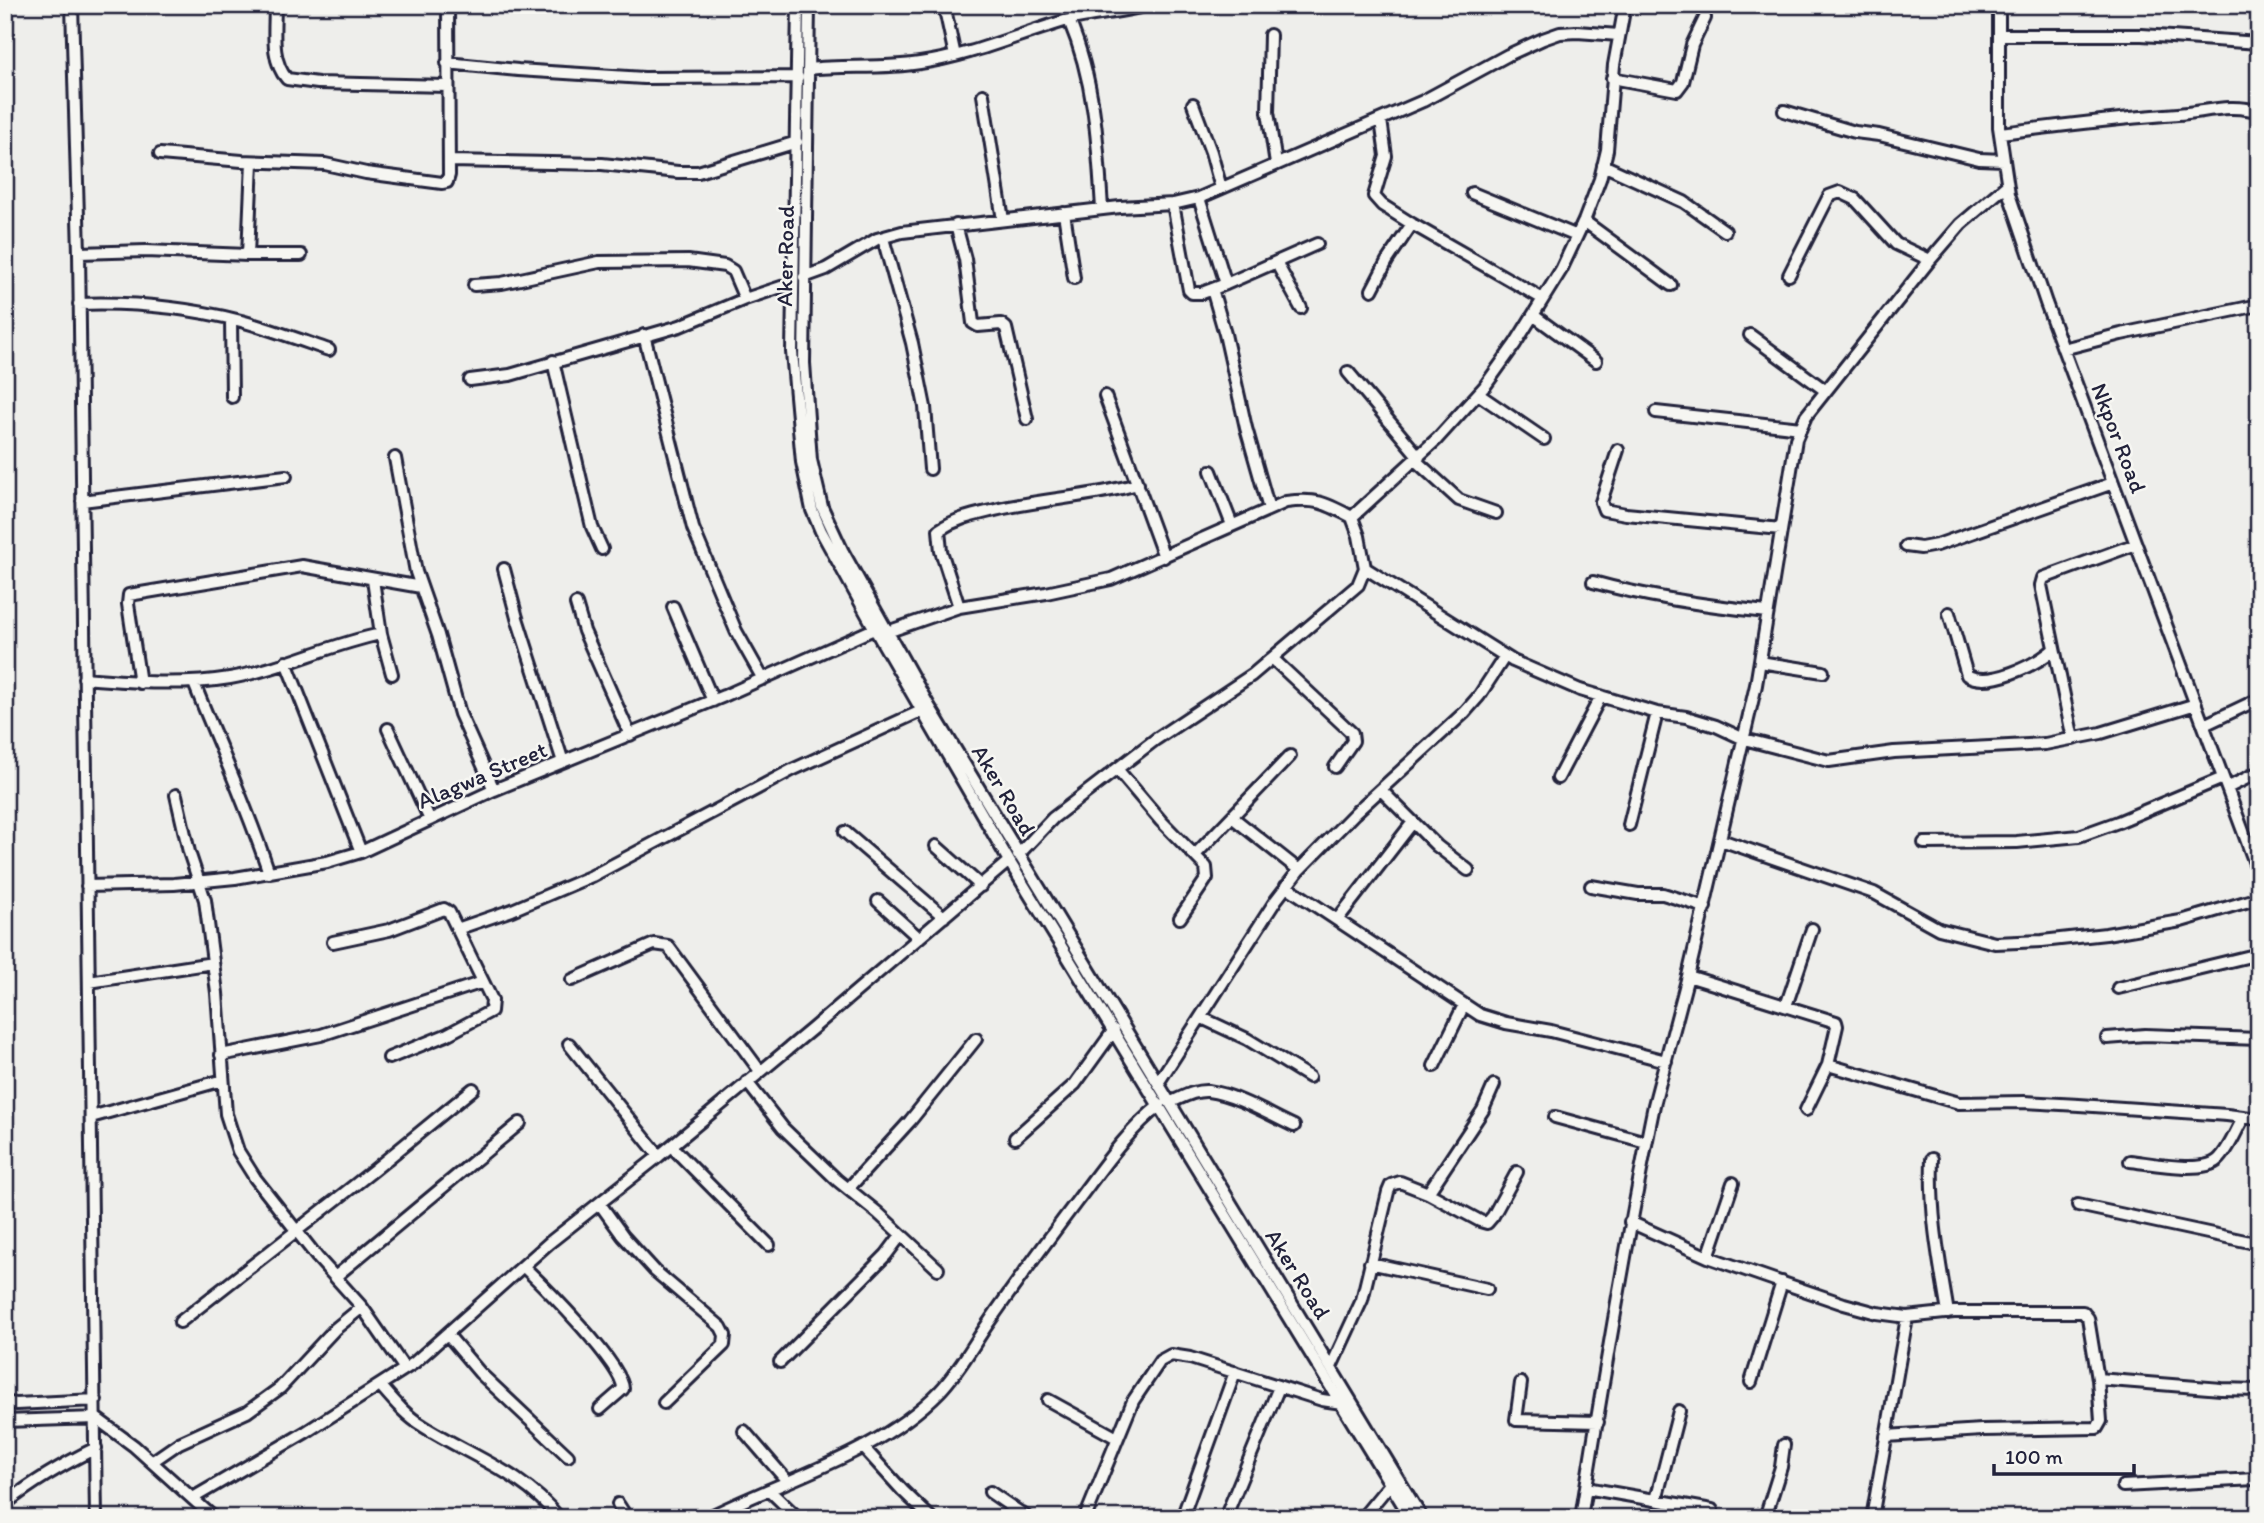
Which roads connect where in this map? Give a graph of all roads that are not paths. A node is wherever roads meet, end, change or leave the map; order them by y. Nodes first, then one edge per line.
1 (72, 5) edge
2 (275, 5) edge
3 (447, 5) edge
4 (798, 5) edge
5 (809, 5) edge
6 (944, 5) edge
7 (1147, 5) edge
8 (1625, 5) edge
9 (1999, 5) edge
10 (1705, 18) dead end
11 (1069, 20) junction
12 (803, 21) junction
13 (1270, 35) dead end
14 (1619, 35) junction
15 (1999, 36) junction
16 (2259, 43) edge
17 (954, 55) junction
18 (447, 63) junction
19 (808, 69) junction
20 (798, 77) junction
21 (1612, 78) junction
22 (447, 86) junction
23 (983, 95) dead end
24 (1193, 104) dead end
25 (1784, 111) dead end
26 (2259, 112) edge
27 (1381, 120) junction
28 (2000, 133) junction
29 (797, 142) junction
30 (160, 154) dead end
31 (2004, 160) junction
32 (449, 161) junction
33 (252, 162) junction
34 (1276, 164) junction
35 (1603, 166) junction
36 (2007, 185) junction
37 (1221, 188) junction
38 (1472, 194) dead end
39 (1199, 198) junction
40 (1173, 204) junction
41 (1102, 209) junction
42 (1064, 214) junction
43 (1003, 220) junction
44 (1584, 221) junction
45 (1412, 224) junction
46 (956, 225) junction
47 (1725, 231) dead end
48 (1577, 236) junction
49 (883, 238) junction
50 (1317, 244) dead end
51 (79, 253) junction
52 (301, 254) dead end
53 (248, 256) junction
54 (1930, 260) junction
55 (1276, 262) junction
56 (1789, 275) dead end
57 (804, 277) junction
58 (1074, 278) dead end
59 (793, 283) junction
60 (1226, 284) junction
61 (474, 285) dead end
62 (1671, 285) dead end
63 (1212, 289) junction
64 (1372, 290) dead end
65 (745, 299) junction
66 (1543, 299) junction
67 (79, 304) junction
68 (2259, 305) edge
69 (1301, 307) dead end
70 (1533, 315) junction
71 (231, 320) junction
72 (644, 335) junction
73 (1750, 335) dead end
74 (2063, 349) junction
75 (329, 350) dead end
76 (553, 361) junction
77 (1596, 361) dead end
78 (1348, 372) dead end
79 (470, 380) dead end
80 (1826, 391) junction
81 (1478, 394) junction
82 (1105, 396) dead end
83 (232, 397) dead end
84 (1656, 412) dead end
85 (1027, 419) dead end
86 (1801, 428) junction
87 (1544, 439) dead end
88 (1618, 450) dead end
89 (395, 458) dead end
90 (1417, 458) junction
91 (930, 469) dead end
92 (1211, 471) dead end
93 (286, 476) dead end
94 (2113, 483) junction
95 (1138, 484) junction
96 (82, 501) junction
97 (1269, 509) junction
98 (1496, 513) dead end
99 (1352, 517) junction
100 (1233, 525) junction
101 (1781, 529) junction
102 (2136, 544) junction
103 (1906, 546) dead end
104 (602, 550) dead end
105 (1164, 556) junction
106 (1364, 568) junction
107 (504, 569) dead end
108 (373, 580) junction
109 (1593, 582) dead end
110 (421, 587) junction
111 (576, 604) dead end
112 (673, 607) dead end
113 (959, 607) junction
114 (1768, 612) junction
115 (1950, 613) dead end
116 (874, 629) junction
117 (887, 632) junction
118 (382, 635) junction
119 (2054, 649) junction
120 (1505, 656) junction
121 (1272, 658) junction
122 (286, 662) junction
123 (1760, 662) junction
124 (1823, 672) dead end
125 (392, 674) dead end
126 (84, 678) junction
127 (763, 679) junction
128 (140, 682) junction
129 (194, 682) junction
130 (1601, 696) junction
131 (2259, 699) edge
132 (713, 701) junction
133 (2196, 704) junction
134 (921, 711) junction
135 (1657, 713) junction
136 (2204, 725) junction
137 (388, 729) dead end
138 (630, 735) junction
139 (1744, 739) junction
140 (2073, 739) junction
141 (1290, 756) dead end
142 (563, 762) junction
143 (1335, 767) dead end
144 (1117, 769) junction
145 (2259, 772) edge
146 (1558, 778) dead end
147 (2225, 783) junction
148 (494, 790) junction
149 (1381, 790) junction
150 (176, 795) dead end
151 (1232, 817) junction
152 (430, 820) junction
153 (1413, 822) junction
154 (1629, 825) dead end
155 (845, 832) dead end
156 (1721, 840) junction
157 (1924, 843) dead end
158 (936, 846) dead end
159 (361, 852) junction
160 (1195, 855) junction
161 (1014, 858) junction
162 (1299, 870) junction
163 (1468, 870) dead end
164 (269, 873) junction
165 (2259, 874) edge
166 (199, 882) junction
167 (87, 886) junction
168 (981, 886) junction
169 (1286, 886) junction
170 (1591, 887) dead end
171 (2259, 898) edge
172 (878, 901) dead end
173 (1705, 907) junction
174 (944, 917) junction
175 (1180, 918) dead end
176 (1338, 920) junction
177 (457, 929) junction
178 (1812, 929) dead end
179 (919, 938) junction
180 (333, 942) dead end
181 (2259, 954) edge
182 (213, 964) junction
183 (1688, 976) junction
184 (572, 980) dead end
185 (89, 982) junction
186 (483, 982) junction
187 (2118, 988) dead end
188 (1464, 1005) junction
189 (1786, 1006) junction
190 (1202, 1018) junction
191 (1114, 1030) junction
192 (2107, 1038) dead end
193 (976, 1039) dead end
194 (2259, 1039) edge
195 (569, 1044) dead end
196 (221, 1055) junction
197 (390, 1058) dead end
198 (1666, 1060) junction
199 (1828, 1065) junction
200 (1434, 1066) dead end
201 (760, 1071) junction
202 (1309, 1077) dead end
203 (223, 1080) junction
204 (747, 1082) junction
205 (1158, 1083) junction
206 (1494, 1084) dead end
207 (473, 1089) dead end
208 (1166, 1103) junction
209 (1806, 1110) dead end
210 (91, 1117) junction
211 (1555, 1117) dead end
212 (2244, 1117) junction
213 (2259, 1119) edge
214 (520, 1123) dead end
215 (1294, 1126) dead end
216 (1015, 1138) dead end
217 (1646, 1142) junction
218 (671, 1146) junction
219 (1195, 1155) junction
220 (659, 1156) junction
221 (1932, 1158) dead end
222 (2130, 1161) dead end
223 (1517, 1172) dead end
224 (1733, 1183) dead end
225 (848, 1189) junction
226 (1428, 1193) junction
227 (600, 1204) junction
228 (2078, 1205) dead end
229 (1630, 1222) junction
230 (297, 1231) junction
231 (901, 1235) junction
232 (2259, 1244) edge
233 (769, 1245) dead end
234 (1708, 1257) junction
235 (1370, 1263) junction
236 (523, 1266) junction
237 (938, 1269) dead end
238 (335, 1277) junction
239 (1782, 1282) junction
240 (1488, 1289) dead end
241 (362, 1307) junction
242 (1948, 1312) junction
243 (1908, 1317) junction
244 (180, 1322) dead end
245 (447, 1334) junction
246 (780, 1362) dead end
247 (1331, 1367) junction
248 (405, 1369) junction
249 (1235, 1372) junction
250 (2098, 1379) junction
251 (1751, 1382) dead end
252 (1521, 1383) dead end
253 (380, 1385) junction
254 (1279, 1387) junction
255 (2259, 1390) edge
256 (96, 1400) junction
257 (1048, 1400) dead end
258 (5, 1402) edge
259 (664, 1402) dead end
260 (1342, 1403) junction
261 (600, 1409) dead end
262 (1679, 1411) dead end
263 (96, 1418) junction
264 (5, 1421) edge
265 (1598, 1422) junction
266 (744, 1431) dead end
267 (1886, 1436) junction
268 (1117, 1438) junction
269 (1784, 1445) dead end
270 (863, 1447) junction
271 (96, 1448) junction
272 (568, 1456) dead end
273 (153, 1461) junction
274 (2258, 1476) edge
275 (788, 1482) junction
276 (1390, 1485) junction
277 (2259, 1485) edge
278 (2123, 1486) dead end
279 (1586, 1488) junction
280 (769, 1490) junction
281 (990, 1492) dead end
282 (193, 1498) junction
283 (1656, 1500) junction
284 (5, 1504) edge
285 (618, 1504) dead end
286 (1712, 1510) dead end
287 (725, 1514) edge
288 (96, 1518) edge
289 (214, 1518) edge
290 (559, 1518) edge
291 (626, 1518) edge
292 (707, 1518) edge
293 (797, 1518) edge
294 (931, 1518) edge
295 (1028, 1518) edge
296 (1085, 1518) edge
297 (1182, 1518) edge
298 (1224, 1518) edge
299 (1362, 1518) edge
300 (1410, 1518) edge
301 (1422, 1518) edge
302 (1581, 1518) edge
303 (1765, 1518) edge
304 (1872, 1518) edge

1 - 51 street
2 - 22 street
3 - 18 street
4 - 12 street, Aker Road
5 - 12 street, Aker Road
6 - 17 street
7 - 11 street
8 - 14 street
9 - 15 street, Nkpor Road
10 - 21 street
11 - 17 street
11 - 41 street
12 - 19 street, Aker Road
12 - 20 street, Aker Road
13 - 34 street
14 - 21 street
14 - 27 street
15 - 16 street
15 - 28 street, Nkpor Road
17 - 19 street
18 - 20 street
18 - 22 street
19 - 57 street, Aker Road
20 - 29 street, Aker Road
21 - 35 street
22 - 32 street
23 - 43 street
24 - 37 street
25 - 31 street
26 - 28 street
27 - 34 street
27 - 45 street
28 - 31 street, Nkpor Road
29 - 32 street
29 - 59 street, Aker Road
30 - 33 street
31 - 36 street, Nkpor Road
32 - 33 street
33 - 53 street
34 - 37 street
35 - 44 street
35 - 47 street
36 - 54 street
36 - 74 street, Nkpor Road
37 - 39 street
38 - 48 street
39 - 40 street
39 - 60 street
40 - 41 street
40 - 63 street
41 - 42 street
42 - 43 street
42 - 58 street
43 - 46 street
44 - 48 street
44 - 62 street
45 - 64 street
45 - 66 street
46 - 49 street
46 - 85 street
48 - 66 street
49 - 57 street
49 - 91 street
50 - 55 street
51 - 53 street
51 - 67 street
52 - 53 street
54 - 56 street
54 - 80 street
55 - 60 street
55 - 69 street
57 - 117 street, Aker Road
59 - 65 street
59 - 116 street, Aker Road
60 - 63 street
61 - 65 street
63 - 97 street
65 - 72 street
66 - 70 street
67 - 71 street
67 - 96 street
68 - 74 street
70 - 77 street
70 - 81 street
71 - 75 street
71 - 83 street
72 - 76 street
72 - 127 street
73 - 80 street
74 - 94 street, Nkpor Road
76 - 79 street
76 - 104 street
78 - 90 street
80 - 86 street
81 - 87 street
81 - 90 street
82 - 95 street
84 - 86 street
86 - 101 street
88 - 101 street
89 - 110 street
90 - 98 street
90 - 99 street
92 - 100 street
93 - 96 street
94 - 102 street, Nkpor Road
94 - 103 street
95 - 105 street
95 - 113 street
96 - 126 street
97 - 99 street
97 - 100 street
99 - 106 street
100 - 105 street
101 - 114 street
102 - 119 street
102 - 133 street, Nkpor Road
105 - 113 street
106 - 120 street
106 - 121 street
107 - 142 street
108 - 110 street
108 - 118 street
108 - 128 street
109 - 114 street
110 - 148 street
111 - 138 street
112 - 132 street
113 - 117 street
114 - 123 street
115 - 119 street
116 - 127 street, Alagwa Street
116 - 134 street, Aker Road
117 - 161 street, Aker Road
118 - 122 street
118 - 125 street
119 - 140 street
120 - 130 street
120 - 149 street
121 - 143 street
121 - 144 street
122 - 129 street
122 - 159 street
123 - 124 street
123 - 139 street
126 - 128 street
126 - 167 street
127 - 132 street, Alagwa Street
128 - 129 street
129 - 164 street
130 - 135 street
130 - 146 street
131 - 136 street
132 - 138 street, Alagwa Street
133 - 136 street, Nkpor Road
133 - 140 street
134 - 161 street, Aker Road
134 - 177 street
135 - 139 street
135 - 154 street
136 - 147 street, Nkpor Road
137 - 152 street
138 - 142 street, Alagwa Street
139 - 140 street
139 - 156 street
141 - 151 street
142 - 148 street, Alagwa Street
144 - 160 street
144 - 161 street
145 - 147 street
147 - 157 street
147 - 165 street, Nkpor Road
148 - 152 street, Alagwa Street
149 - 153 street
149 - 162 street
150 - 166 street
151 - 160 street
151 - 162 street
152 - 159 street, Alagwa Street
153 - 163 street
153 - 176 street
155 - 174 street
156 - 171 street
156 - 173 street
158 - 168 street
159 - 164 street, Alagwa Street
160 - 175 street
161 - 168 street
161 - 191 street, Aker Road
161 - 205 street, Aker Road
162 - 169 street
164 - 166 street, Alagwa Street
166 - 167 street, Alagwa Street
166 - 182 street
167 - 185 street
168 - 174 street
169 - 176 street
169 - 190 street
170 - 173 street
172 - 179 street
173 - 183 street
174 - 179 street
176 - 188 street
177 - 180 street
177 - 186 street
178 - 189 street
179 - 201 street
181 - 187 street
182 - 185 street
182 - 196 street
183 - 189 street
183 - 198 street
184 - 201 street
185 - 210 street
186 - 196 street
186 - 197 street
188 - 198 street
188 - 200 street
189 - 199 street
190 - 202 street
190 - 205 street
191 - 208 street, Aker Road
191 - 216 street
192 - 194 street
193 - 225 street
195 - 220 street
196 - 203 street
198 - 217 street
199 - 209 street
199 - 212 street
201 - 204 street
203 - 210 street
203 - 230 street
204 - 218 street
204 - 225 street
205 - 208 street, Aker Road
206 - 226 street
207 - 230 street
208 - 215 street
208 - 219 street, Aker Road
208 - 270 street
210 - 256 street
211 - 217 street
212 - 213 street
212 - 222 street
214 - 238 street
217 - 229 street
218 - 220 street
218 - 233 street
219 - 247 street, Aker Road
219 - 260 street, Aker Road
220 - 227 street
221 - 242 street
223 - 226 street
224 - 234 street
225 - 231 street
226 - 235 street
227 - 236 street
227 - 259 street
228 - 232 street
229 - 234 street
229 - 265 street
230 - 238 street
230 - 244 street
231 - 237 street
231 - 246 street
234 - 239 street
235 - 240 street
235 - 247 street
236 - 245 street
236 - 261 street
238 - 241 street
239 - 243 street
239 - 251 street
241 - 248 street
241 - 273 street
242 - 243 street
242 - 250 street
243 - 267 street
245 - 248 street
245 - 272 street
247 - 301 street, Aker Road
248 - 253 street
249 - 254 street
249 - 268 street
249 - 297 street
250 - 255 street
250 - 267 street
252 - 265 street
253 - 282 street
253 - 290 street
254 - 260 street
254 - 298 street
256 - 258 street
256 - 263 street
257 - 268 street
260 - 276 street, Aker Road
262 - 283 street
263 - 264 street
263 - 271 street
263 - 273 street
265 - 279 street
266 - 275 street
267 - 304 street
268 - 296 street
269 - 303 street
270 - 275 street
270 - 294 street
271 - 284 street
271 - 288 street
273 - 282 street
274 - 277 street
274 - 278 street
275 - 280 street
276 - 299 street
276 - 300 street, Aker Road
279 - 283 street
279 - 302 street
280 - 287 street
280 - 293 street
281 - 295 street
282 - 289 street
283 - 286 street
285 - 291 street
287 - 292 street

